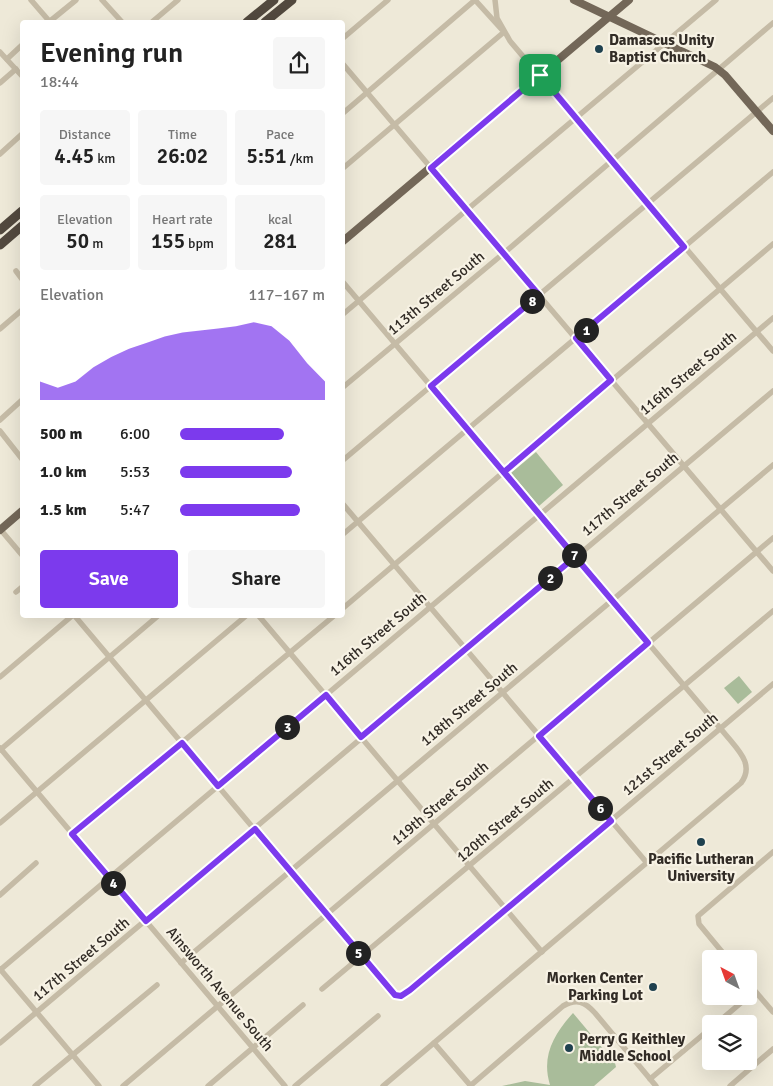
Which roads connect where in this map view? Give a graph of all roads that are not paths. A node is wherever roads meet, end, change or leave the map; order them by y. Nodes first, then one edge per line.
1 (32, 0) edge
2 (76, 0) edge
3 (102, 0) edge
4 (178, 0) edge
5 (274, 0) edge
6 (292, 0) edge
7 (388, 0) edge
8 (475, 0) edge
9 (495, 0) edge
10 (574, 0) edge
11 (629, 0) edge
12 (716, 0) edge
13 (609, 17) junction
14 (48, 20) edge
15 (52, 20) edge
16 (120, 20) edge
17 (154, 20) edge
18 (249, 20) edge
19 (268, 20) edge
20 (773, 24) edge
21 (504, 32) junction
22 (345, 36) edge
23 (664, 44) junction
24 (20, 47) edge
25 (0, 52) edge
26 (7, 58) junction
27 (345, 66) edge
28 (16, 68) junction
29 (718, 70) junction
30 (20, 73) edge
31 (540, 75) junction
32 (0, 83) edge
33 (367, 92) junction
34 (773, 98) edge
35 (345, 111) edge
36 (757, 112) junction
37 (576, 118) junction
38 (395, 124) junction
39 (773, 131) edge
40 (20, 136) edge
41 (0, 154) edge
42 (613, 161) junction
43 (345, 166) edge
44 (431, 168) junction
45 (773, 172) edge
46 (648, 204) junction
47 (467, 210) junction
48 (20, 213) edge
49 (20, 228) edge
50 (0, 230) edge
51 (345, 240) edge
52 (773, 244) edge
53 (0, 245) edge
54 (684, 247) junction
55 (504, 253) junction
56 (16, 271) dead end
57 (20, 276) edge
58 (345, 285) edge
59 (720, 289) junction
60 (539, 295) junction
61 (359, 301) junction
62 (20, 312) edge
63 (345, 313) edge
64 (773, 318) edge
65 (0, 330) edge
66 (756, 332) junction
67 (576, 338) junction
68 (395, 343) junction
69 (773, 351) edge
70 (611, 380) junction
71 (345, 385) edge
72 (431, 386) junction
73 (773, 391) edge
74 (20, 402) edge
75 (0, 420) edge
76 (647, 423) junction
77 (468, 429) junction
78 (0, 431) edge
79 (20, 456) edge
80 (345, 458) edge
81 (773, 465) edge
82 (684, 466) junction
83 (504, 472) junction
84 (345, 507) edge
85 (720, 509) junction
86 (20, 513) edge
87 (540, 514) junction
88 (358, 522) junction
89 (0, 530) edge
90 (345, 533) edge
91 (773, 538) edge
92 (757, 552) junction
93 (20, 553) edge
94 (575, 557) junction
95 (395, 565) junction
96 (773, 571) edge
97 (20, 589) edge
98 (16, 592) dead end
99 (612, 600) junction
100 (345, 606) edge
101 (430, 606) junction
102 (773, 611) edge
103 (70, 618) edge
104 (76, 618) edge
105 (155, 618) edge
106 (243, 618) edge
107 (261, 618) edge
108 (331, 618) edge
109 (648, 643) junction
110 (466, 649) junction
111 (290, 652) junction
112 (109, 657) junction
113 (0, 677) edge
114 (773, 684) edge
115 (684, 686) junction
116 (502, 692) junction
117 (326, 695) junction
118 (146, 700) junction
119 (720, 728) junction
120 (539, 736) junction
121 (361, 737) junction
122 (182, 743) junction
123 (0, 749) edge
124 (574, 777) junction
125 (398, 780) junction
126 (218, 786) junction
127 (37, 792) junction
128 (611, 821) junction
129 (0, 823) edge
130 (434, 824) junction
131 (255, 829) junction
132 (72, 834) junction
133 (773, 852) edge
134 (36, 863) dead end
135 (647, 864) junction
136 (470, 866) junction
137 (289, 871) junction
138 (109, 878) junction
139 (0, 895) edge
140 (506, 908) junction
141 (326, 915) junction
142 (146, 921) junction
143 (721, 950) edge
144 (542, 952) junction
145 (361, 956) junction
146 (181, 963) junction
147 (0, 969) edge
148 (157, 985) dead end
149 (322, 989) dead end
150 (758, 994) edge
151 (303, 1005) dead end
152 (738, 1005) edge
153 (218, 1006) junction
154 (36, 1012) junction
155 (773, 1012) edge
156 (727, 1015) edge
157 (378, 1016) dead end
158 (702, 1036) edge
159 (0, 1043) edge
160 (434, 1043) junction
161 (253, 1048) junction
162 (773, 1050) edge
163 (72, 1055) junction
164 (650, 1079) junction
165 (36, 1086) edge
166 (98, 1086) edge
167 (123, 1086) edge
168 (208, 1086) edge
169 (285, 1086) edge
170 (295, 1086) edge
171 (383, 1086) edge
172 (470, 1086) edge
173 (656, 1086) edge
174 (730, 1086) edge

1 - 14 street
2 - 15 street
3 - 16 street
4 - 17 street
5 - 18 highway
6 - 19 highway
7 - 22 street
8 - 21 street
8 - 33 street
9 - 21 street
10 - 13 main road
11 - 13 main road
12 - 23 street
13 - 23 main road
13 - 31 main road
20 - 29 street, 113th Street South
21 - 31 street
21 - 38 street
23 - 29 main road
23 - 37 street
24 - 26 street
25 - 26 street
26 - 28 street
27 - 33 street
28 - 30 street
28 - 32 street
29 - 36 main road
29 - 42 street, 113th Street South
31 - 37 street
31 - 44 main road
33 - 35 street
33 - 38 street
34 - 36 street
36 - 39 main road
36 - 46 street
37 - 42 street
37 - 47 street
38 - 43 street
38 - 44 street
40 - 41 street
42 - 46 street
42 - 55 street, 113th Street South
44 - 47 street
44 - 51 main road
45 - 54 street
46 - 54 street
46 - 60 street
47 - 55 street
47 - 61 street
48 - 50 highway
49 - 53 highway
52 - 59 street
54 - 59 street
54 - 67 street
55 - 60 street
55 - 68 street, 113th Street South
56 - 57 street
58 - 61 street
59 - 66 street
59 - 70 street
60 - 67 street
60 - 72 street
61 - 63 street
61 - 68 street
62 - 65 street
64 - 66 street, 116th Street South
66 - 69 street
66 - 76 street, 116th Street South
67 - 70 street
67 - 77 street
68 - 71 street, 113th Street South
68 - 72 street
70 - 76 street
70 - 83 street
72 - 77 street
72 - 80 street
73 - 82 street, 117th Street South
74 - 75 street
76 - 82 street
76 - 87 street, 116th Street South
77 - 83 street
77 - 88 street
78 - 79 street
81 - 85 street, 118th Street South
82 - 85 street
82 - 94 street, 117th Street South
83 - 87 street
83 - 95 street
84 - 88 street
85 - 92 street
85 - 99 street, 118th Street South
86 - 89 main road
87 - 94 street
87 - 101 street, 116th Street South
88 - 90 street
88 - 95 street
89 - 93 street
91 - 92 street, 119th Street South
92 - 96 street
92 - 109 street, 119th Street South
94 - 99 street
94 - 110 street, 117th Street South
95 - 100 street
95 - 101 street
97 - 98 street
99 - 109 street
99 - 116 street, 118th Street South
101 - 110 street
101 - 117 street, 116th Street South
102 - 115 street, 120th Street South
103 - 113 street
104 - 112 street
105 - 112 street
106 - 118 street
107 - 111 street
108 - 111 street
109 - 115 street
109 - 120 street, 119th Street South
110 - 116 street
110 - 121 street, 117th Street South
111 - 117 street
111 - 122 street
112 - 118 street
112 - 123 street
114 - 119 street, 121st Street South
115 - 119 street
115 - 124 street, 120th Street South
116 - 120 street
116 - 125 street, 118th Street South
117 - 121 street
117 - 126 street, 116th Street South
118 - 122 street
118 - 127 street
119 - 128 street, 121st Street South
119 - 135 street
120 - 124 street
120 - 130 street, 119th Street South
121 - 125 street
121 - 131 street, 117th Street South
122 - 126 street
122 - 132 street
123 - 127 street, Ainsworth Avenue South
124 - 128 street
124 - 136 street, 120th Street South
125 - 130 street
125 - 137 street, 118th Street South
126 - 131 street
126 - 138 street, 116th Street South
127 - 129 street
127 - 132 street, Ainsworth Avenue South
128 - 135 street
128 - 140 street, 121st Street South
130 - 136 street
130 - 141 street, 119th Street South
131 - 137 street
131 - 142 street, 117th Street South
132 - 138 street, Ainsworth Avenue South
133 - 143 street
134 - 139 street
135 - 144 street
136 - 140 street
136 - 145 street, 120th Street South
137 - 141 street
137 - 146 street, 118th Street South
138 - 142 street, Ainsworth Avenue South
138 - 147 street, 116th Street South
140 - 144 street
140 - 145 street, 121st Street South
141 - 145 street
141 - 153 street, 119th Street South
142 - 146 street, Ainsworth Avenue South
142 - 154 street, 117th Street South
144 - 160 street
145 - 149 street, 120th Street South
146 - 153 street, Ainsworth Avenue South
147 - 154 street
148 - 163 street
150 - 155 street
151 - 161 street
152 - 156 street
153 - 161 street, Ainsworth Avenue South
153 - 167 street, 119th Street South
154 - 159 street, 117th Street South
154 - 163 street
157 - 170 street
158 - 164 street
160 - 171 street
160 - 172 street
161 - 168 street
161 - 169 street, Ainsworth Avenue South
162 - 174 street
163 - 165 street
163 - 166 street
164 - 172 street
164 - 173 street

